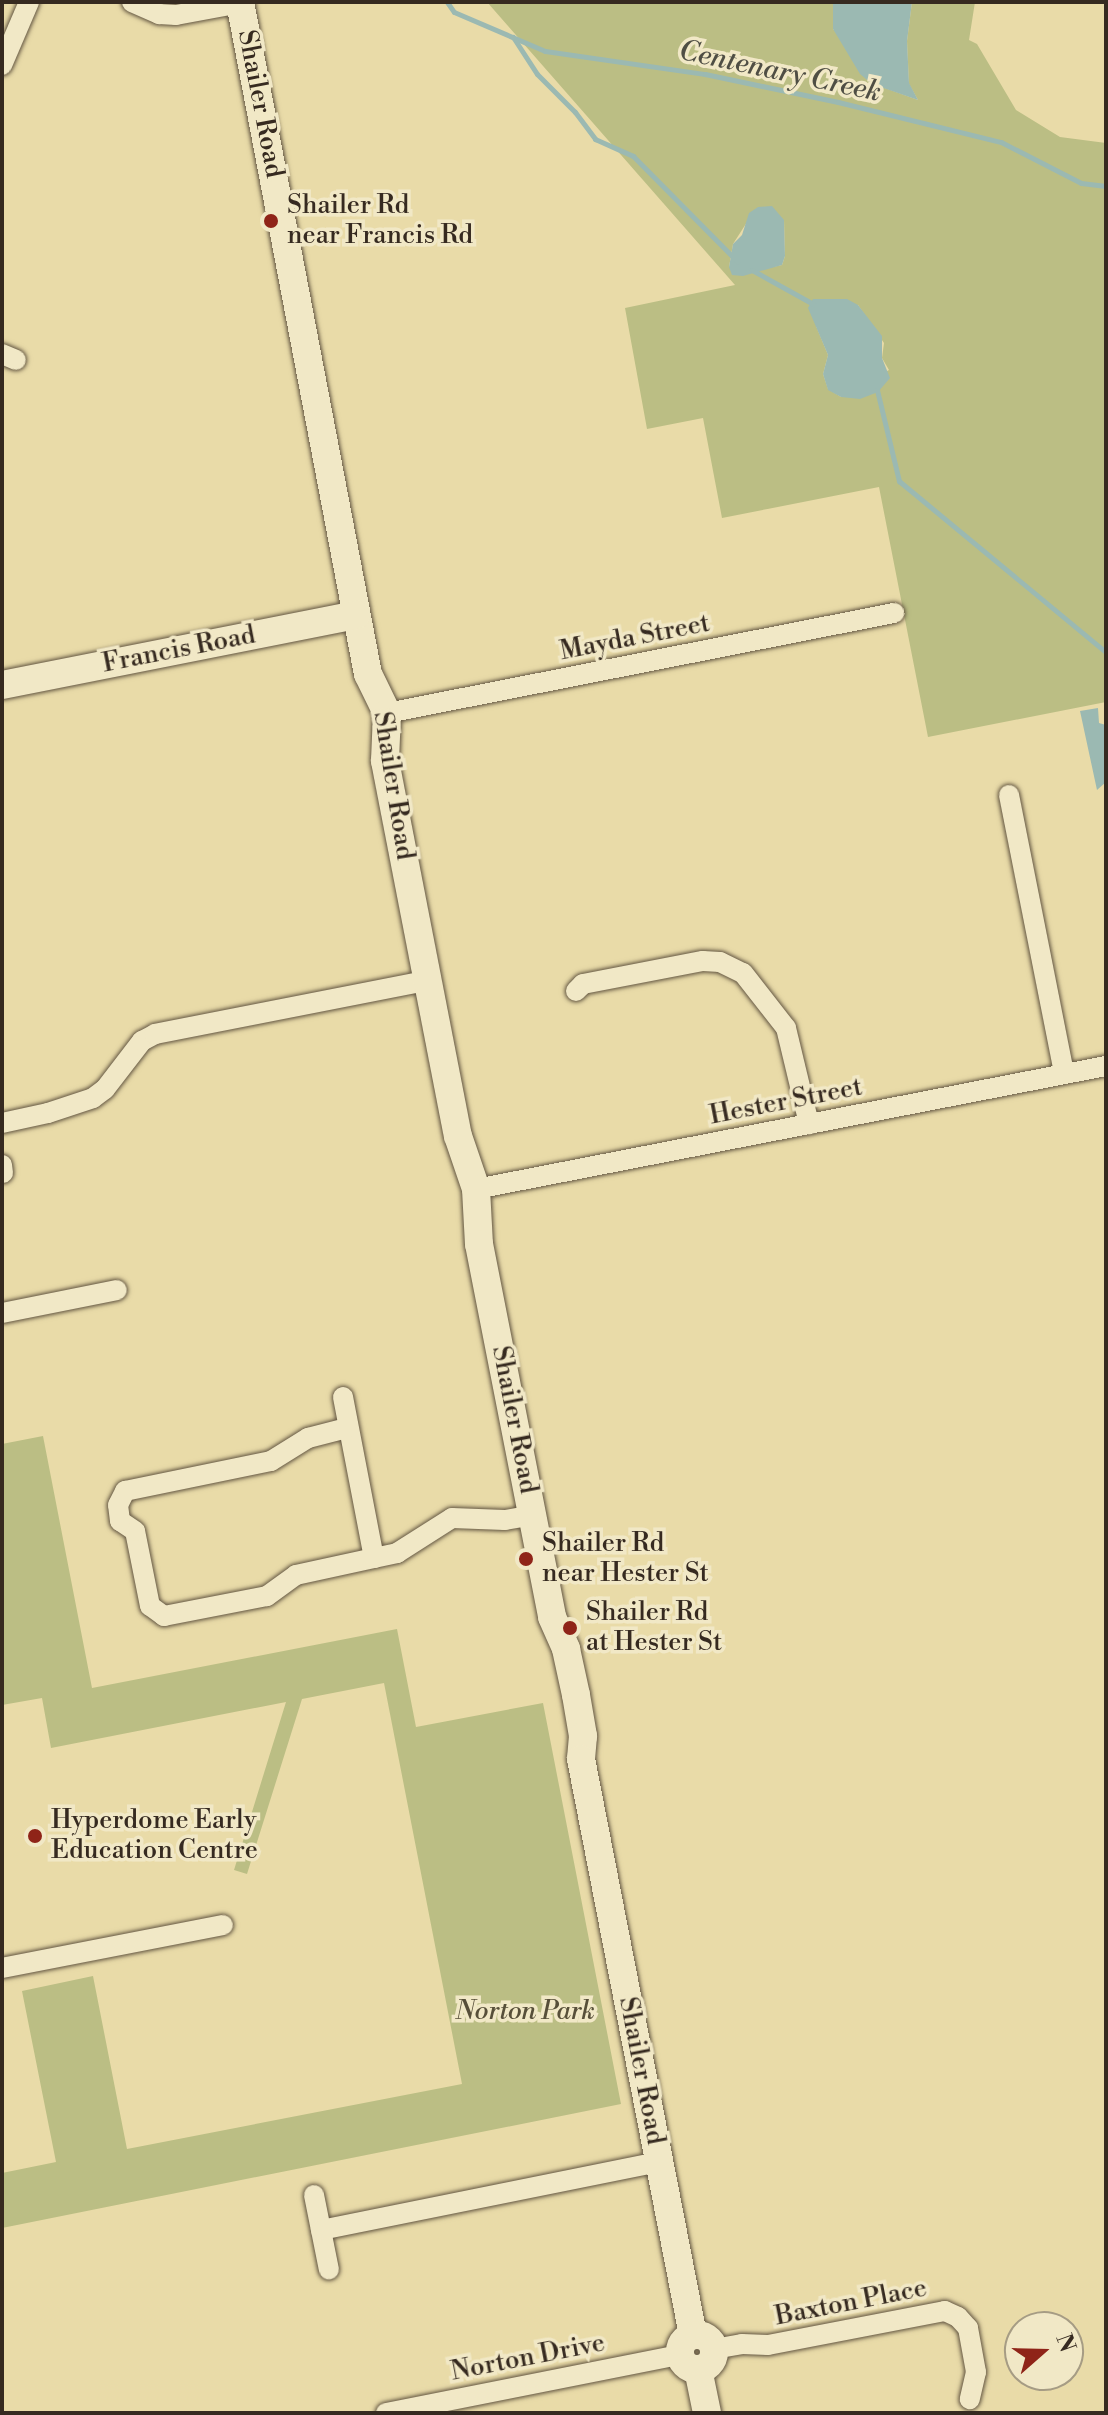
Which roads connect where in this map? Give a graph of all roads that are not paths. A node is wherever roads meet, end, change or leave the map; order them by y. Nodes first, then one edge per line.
1 (29, 2) edge
2 (132, 2) edge
3 (240, 2) edge
4 (2, 65) edge
5 (894, 613) dead end
6 (356, 615) junction
7 (2, 685) edge
8 (387, 713) junction
9 (1009, 795) dead end
10 (429, 980) junction
11 (576, 991) dead end
12 (1106, 1066) edge
13 (1064, 1074) junction
14 (2, 1123) edge
15 (809, 1124) junction
16 (476, 1189) junction
17 (117, 1290) dead end
18 (2, 1313) edge
19 (343, 1397) dead end
20 (347, 1428) junction
21 (532, 1515) junction
22 (374, 1558) junction
23 (223, 1925) dead end
24 (2, 1968) edge
25 (659, 2162) junction
26 (314, 2195) dead end
27 (321, 2230) junction
28 (329, 2270) dead end
29 (696, 2352) junction
30 (970, 2399) dead end
31 (386, 2413) edge
32 (707, 2413) edge

1 - 4 street
2 - 3 street
3 - 6 street, Shailer Road
5 - 8 street, Mayda Street
6 - 7 street, Francis Road
6 - 8 street, Shailer Road
8 - 10 street, Shailer Road
9 - 13 street
10 - 14 street
10 - 16 street, Shailer Road
11 - 15 street
12 - 13 street, Hester Street
13 - 15 street, Hester Street
15 - 16 street, Hester Street
16 - 21 street, Shailer Road
17 - 18 street
19 - 20 street
20 - 22 street
20 - 22 street
21 - 22 street
21 - 25 street, Shailer Road
23 - 24 street
25 - 27 street
25 - 29 street, Shailer Road
26 - 27 street
27 - 28 street
29 - 30 street, Baxton Place
29 - 31 street, Norton Drive
29 - 32 street, Shailer Road

